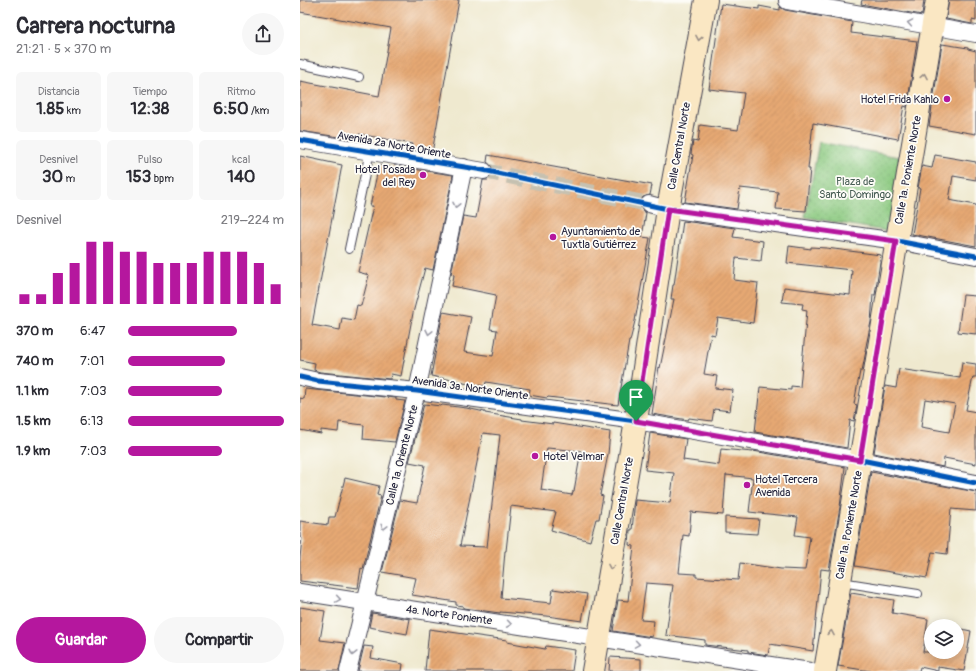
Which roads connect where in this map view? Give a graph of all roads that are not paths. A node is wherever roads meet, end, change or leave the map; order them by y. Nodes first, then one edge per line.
1 (706, 0) edge
2 (936, 0) edge
3 (787, 1) dead end
4 (932, 27) junction
5 (976, 34) edge
6 (300, 64) edge
7 (359, 77) dead end
8 (300, 140) edge
9 (370, 151) junction
10 (464, 167) junction
11 (484, 171) tunnel mouth
12 (659, 207) junction
13 (896, 241) junction
14 (349, 248) dead end
15 (976, 256) edge
16 (300, 377) edge
17 (417, 391) junction
18 (636, 421) junction
19 (860, 460) junction
20 (976, 483) edge
21 (840, 582) junction
22 (300, 592) edge
23 (918, 594) dead end
24 (365, 603) junction
25 (599, 637) junction
26 (348, 671) edge
27 (593, 671) edge
28 (810, 671) edge
29 (824, 671) edge

1 -> 12 main road, Calle Central Norte
2 - 4 main road, Calle 1a. Poniente Norte
4 -> 3 street
4 - 5 street
13 -> 4 main road, Calle 1a. Poniente Norte
6 - 7 lane
8 - 9 street, Avenida 2a Norte Oriente
9 - 10 street, Avenida 2a Norte Oriente
9 - 14 lane
10 - 11 street, Avenida 2a Norte Oriente
10 -> 17 street, Calle 1a. Oriente Norte
12 - 13 street
12 - 18 main road, Calle Central Norte
13 - 15 street
13 - 19 main road, Calle 1a. Poniente Norte
16 - 17 street, Avenida 3a. Norte Oriente
17 - 18 street, Avenida 3a. Norte Oriente
17 -> 24 street, Calle 1a. Oriente Norte
18 - 19 street, Avenida 3a. Norte Oriente
18 -> 25 main road, Calle Central Norte
19 - 20 street, Avenida 3a. Norte Oriente
19 - 21 main road, Calle 1a. Poniente Norte
21 - 23 lane
29 -> 21 main road, Calle 1a. Poniente Norte
22 -> 24 street, 4a. Norte Poniente
24 -> 25 street, 4a. Norte Poniente
24 -> 26 street, Calle 1a. Oriente Norte
25 - 27 main road, Calle Central Norte
25 -> 28 street, 4a. Norte Poniente

